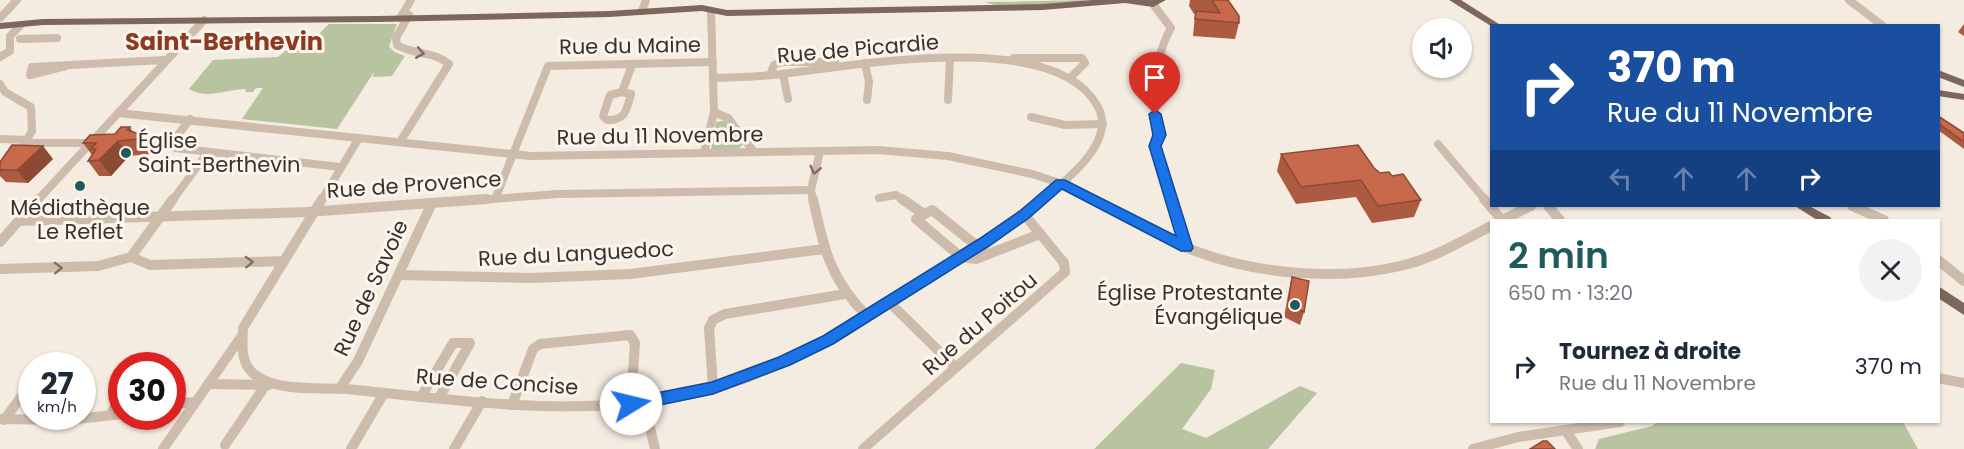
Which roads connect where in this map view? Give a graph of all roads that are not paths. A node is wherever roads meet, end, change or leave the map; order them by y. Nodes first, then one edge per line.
1 (17, 0) edge
2 (411, 0) edge
3 (646, 0) edge
4 (1105, 0) edge
5 (1454, 0) edge
6 (1851, 0) edge
7 (1150, 1) edge
8 (983, 4) edge
9 (711, 10) junction
10 (642, 11) junction
11 (404, 17) junction
12 (0, 19) edge
13 (204, 20) junction
14 (43, 22) junction
15 (1494, 24) edge
16 (1882, 24) edge
17 (0, 26) edge
18 (20, 26) junction
19 (57, 38) dead end
20 (20, 39) dead end
21 (0, 57) edge
22 (950, 59) junction
23 (164, 60) junction
24 (1005, 60) junction
25 (713, 62) junction
26 (865, 63) junction
27 (850, 64) junction
28 (632, 65) junction
29 (66, 66) dead end
30 (1940, 72) edge
31 (783, 74) junction
32 (770, 75) junction
33 (713, 78) junction
34 (1070, 78) junction
35 (0, 84) edge
36 (1964, 84) edge
37 (622, 92) dead end
38 (1940, 95) edge
39 (1964, 97) edge
40 (788, 99) dead end
41 (867, 100) dead end
42 (948, 100) dead end
43 (118, 112) junction
44 (714, 112) junction
45 (1031, 117) dead end
46 (190, 119) junction
47 (1103, 124) junction
48 (359, 138) junction
49 (0, 139) edge
50 (28, 142) junction
51 (400, 142) junction
52 (87, 143) junction
53 (1438, 144) dead end
54 (820, 151) junction
55 (208, 152) junction
56 (754, 152) junction
57 (704, 153) junction
58 (512, 155) junction
59 (13, 163) edge
60 (340, 167) junction
61 (1060, 183) junction
62 (811, 190) junction
63 (496, 197) junction
64 (879, 198) dead end
65 (432, 203) junction
66 (1490, 206) edge
67 (1491, 207) edge
68 (1529, 207) edge
69 (1549, 207) edge
70 (1803, 207) edge
71 (1854, 207) edge
72 (312, 211) junction
73 (924, 214) junction
74 (1024, 214) junction
75 (161, 217) junction
76 (1501, 219) edge
77 (1504, 219) edge
78 (1559, 219) edge
79 (1824, 219) edge
80 (1882, 219) edge
81 (20, 221) junction
82 (1490, 227) edge
83 (1040, 234) junction
84 (0, 242) edge
85 (977, 246) junction
86 (1186, 248) junction
87 (824, 249) junction
88 (987, 254) junction
89 (131, 257) junction
90 (961, 257) junction
91 (284, 261) junction
92 (1940, 262) edge
93 (0, 269) edge
94 (400, 275) junction
95 (1964, 281) edge
96 (1940, 292) edge
97 (845, 294) junction
98 (889, 302) junction
99 (1964, 310) edge
100 (867, 316) junction
101 (241, 337) junction
102 (955, 367) junction
103 (1940, 378) edge
104 (1964, 383) edge
105 (208, 384) junction
106 (269, 385) junction
107 (340, 388) junction
108 (713, 388) junction
109 (384, 393) junction
110 (421, 397) junction
111 (439, 398) junction
112 (18, 400) edge
113 (482, 401) junction
114 (650, 401) junction
115 (195, 402) junction
116 (186, 403) edge
117 (631, 404) junction
118 (512, 405) junction
119 (108, 415) edge
120 (2, 420) edge
121 (1614, 423) edge
122 (1566, 431) junction
123 (225, 445) dead end
124 (163, 449) edge
125 (351, 449) edge
126 (454, 449) edge
127 (655, 449) edge
128 (863, 449) edge
129 (1473, 449) edge
130 (1578, 449) edge

1 - 12 street
2 - 11 street
3 - 10 street
4 - 8 main road
5 - 15 main road
6 - 16 street
7 - 8 main road
7 - 86 street
8 - 9 main road
9 - 10 main road
9 - 25 street
10 - 11 main road
11 - 13 main road
11 -> 51 street
12 - 14 main road
13 - 14 main road
13 - 23 street
14 - 18 main road
17 - 18 main road
18 - 21 street
19 - 20 street
22 - 24 street, Rue de Picardie
22 - 26 street, Rue de Picardie
22 - 42 street
23 - 29 street
23 - 43 street
24 - 34 street, Rue de Picardie
24 - 34 street, Rue de Picardie
25 - 28 street, Rue du Maine
25 - 33 street
26 - 27 street, Rue de Picardie
26 - 41 street
27 - 31 street, Rue de Picardie
27 - 32 street
28 - 37 street
28 - 58 street, Rue du Maine
30 - 36 main road
31 - 32 street, Rue de Picardie
31 - 40 street
32 - 33 street, Rue de Picardie
33 - 44 street
34 - 47 street, Rue de Picardie
35 - 50 street
38 - 39 main road
43 - 46 street, Rue du 11 Novembre
43 - 52 street
44 - 56 street
44 - 57 street
45 - 47 street
46 - 48 street, Rue du 11 Novembre
46 - 55 street
47 - 61 street
48 - 51 street, Rue du 11 Novembre
48 - 60 street
49 - 50 street
50 - 52 street
50 - 59 street
51 - 58 street, Rue du 11 Novembre
52 - 81 street
53 - 66 street
54 - 56 street, Rue du 11 Novembre
54 - 61 street, Rue du 11 Novembre
54 -> 62 street
55 - 60 street
55 - 75 street
56 - 57 street, Rue du 11 Novembre
57 - 58 street, Rue du 11 Novembre
58 - 63 street
60 - 72 street
61 - 74 street, Rue de Concise
61 - 86 street, Rue du 11 Novembre
62 - 63 street, Rue de Provence
62 - 87 street
63 - 65 street, Rue de Provence
64 - 73 street
65 - 72 street, Rue de Provence
65 - 94 street, Rue de Savoie
67 - 76 street
68 - 77 street
69 - 78 street
70 - 79 main road
71 - 80 street
72 - 75 street, Rue de Provence
72 - 91 street
73 - 85 street
73 - 90 street
74 - 83 street, Rue du Poitou
74 - 85 street, Rue de Concise
75 - 81 street, Rue de Provence
75 - 89 street
81 - 84 street
82 - 86 street, Rue du 11 Novembre
83 - 88 street
83 - 102 street, Rue du Poitou
85 - 88 street
85 - 90 street, Rue de Concise
87 - 94 street, Rue du Languedoc
87 - 97 street
88 - 90 street
89 -> 91 street
93 -> 89 street
90 - 98 street, Rue de Concise
91 - 101 street
92 - 95 street
94 - 107 street, Rue de Savoie
96 - 99 main road
97 - 100 street
97 - 108 street
98 - 100 street, Rue de Concise
98 - 102 street
100 - 108 street, Rue de Concise
101 - 105 street
101 - 106 street
102 - 128 street, Rue du Poitou
103 - 104 street
105 - 106 street, Rue de Concise
105 - 115 street
106 - 107 street, Rue de Concise
106 - 123 street
107 - 109 street, Rue de Concise
108 - 114 street, Rue de Concise
109 - 110 street, Rue de Concise
109 - 125 street
110 - 111 street, Rue de Concise
110 - 111 street
111 - 113 street, Rue de Concise
112 - 120 street
113 - 118 street, Rue de Concise
113 - 126 street
114 - 117 street, Rue de Concise
114 - 127 street
115 - 116 street
115 - 124 street
117 - 118 street, Rue de Concise
117 - 118 street
119 - 120 street
121 - 122 street
122 - 129 street
122 - 130 street

